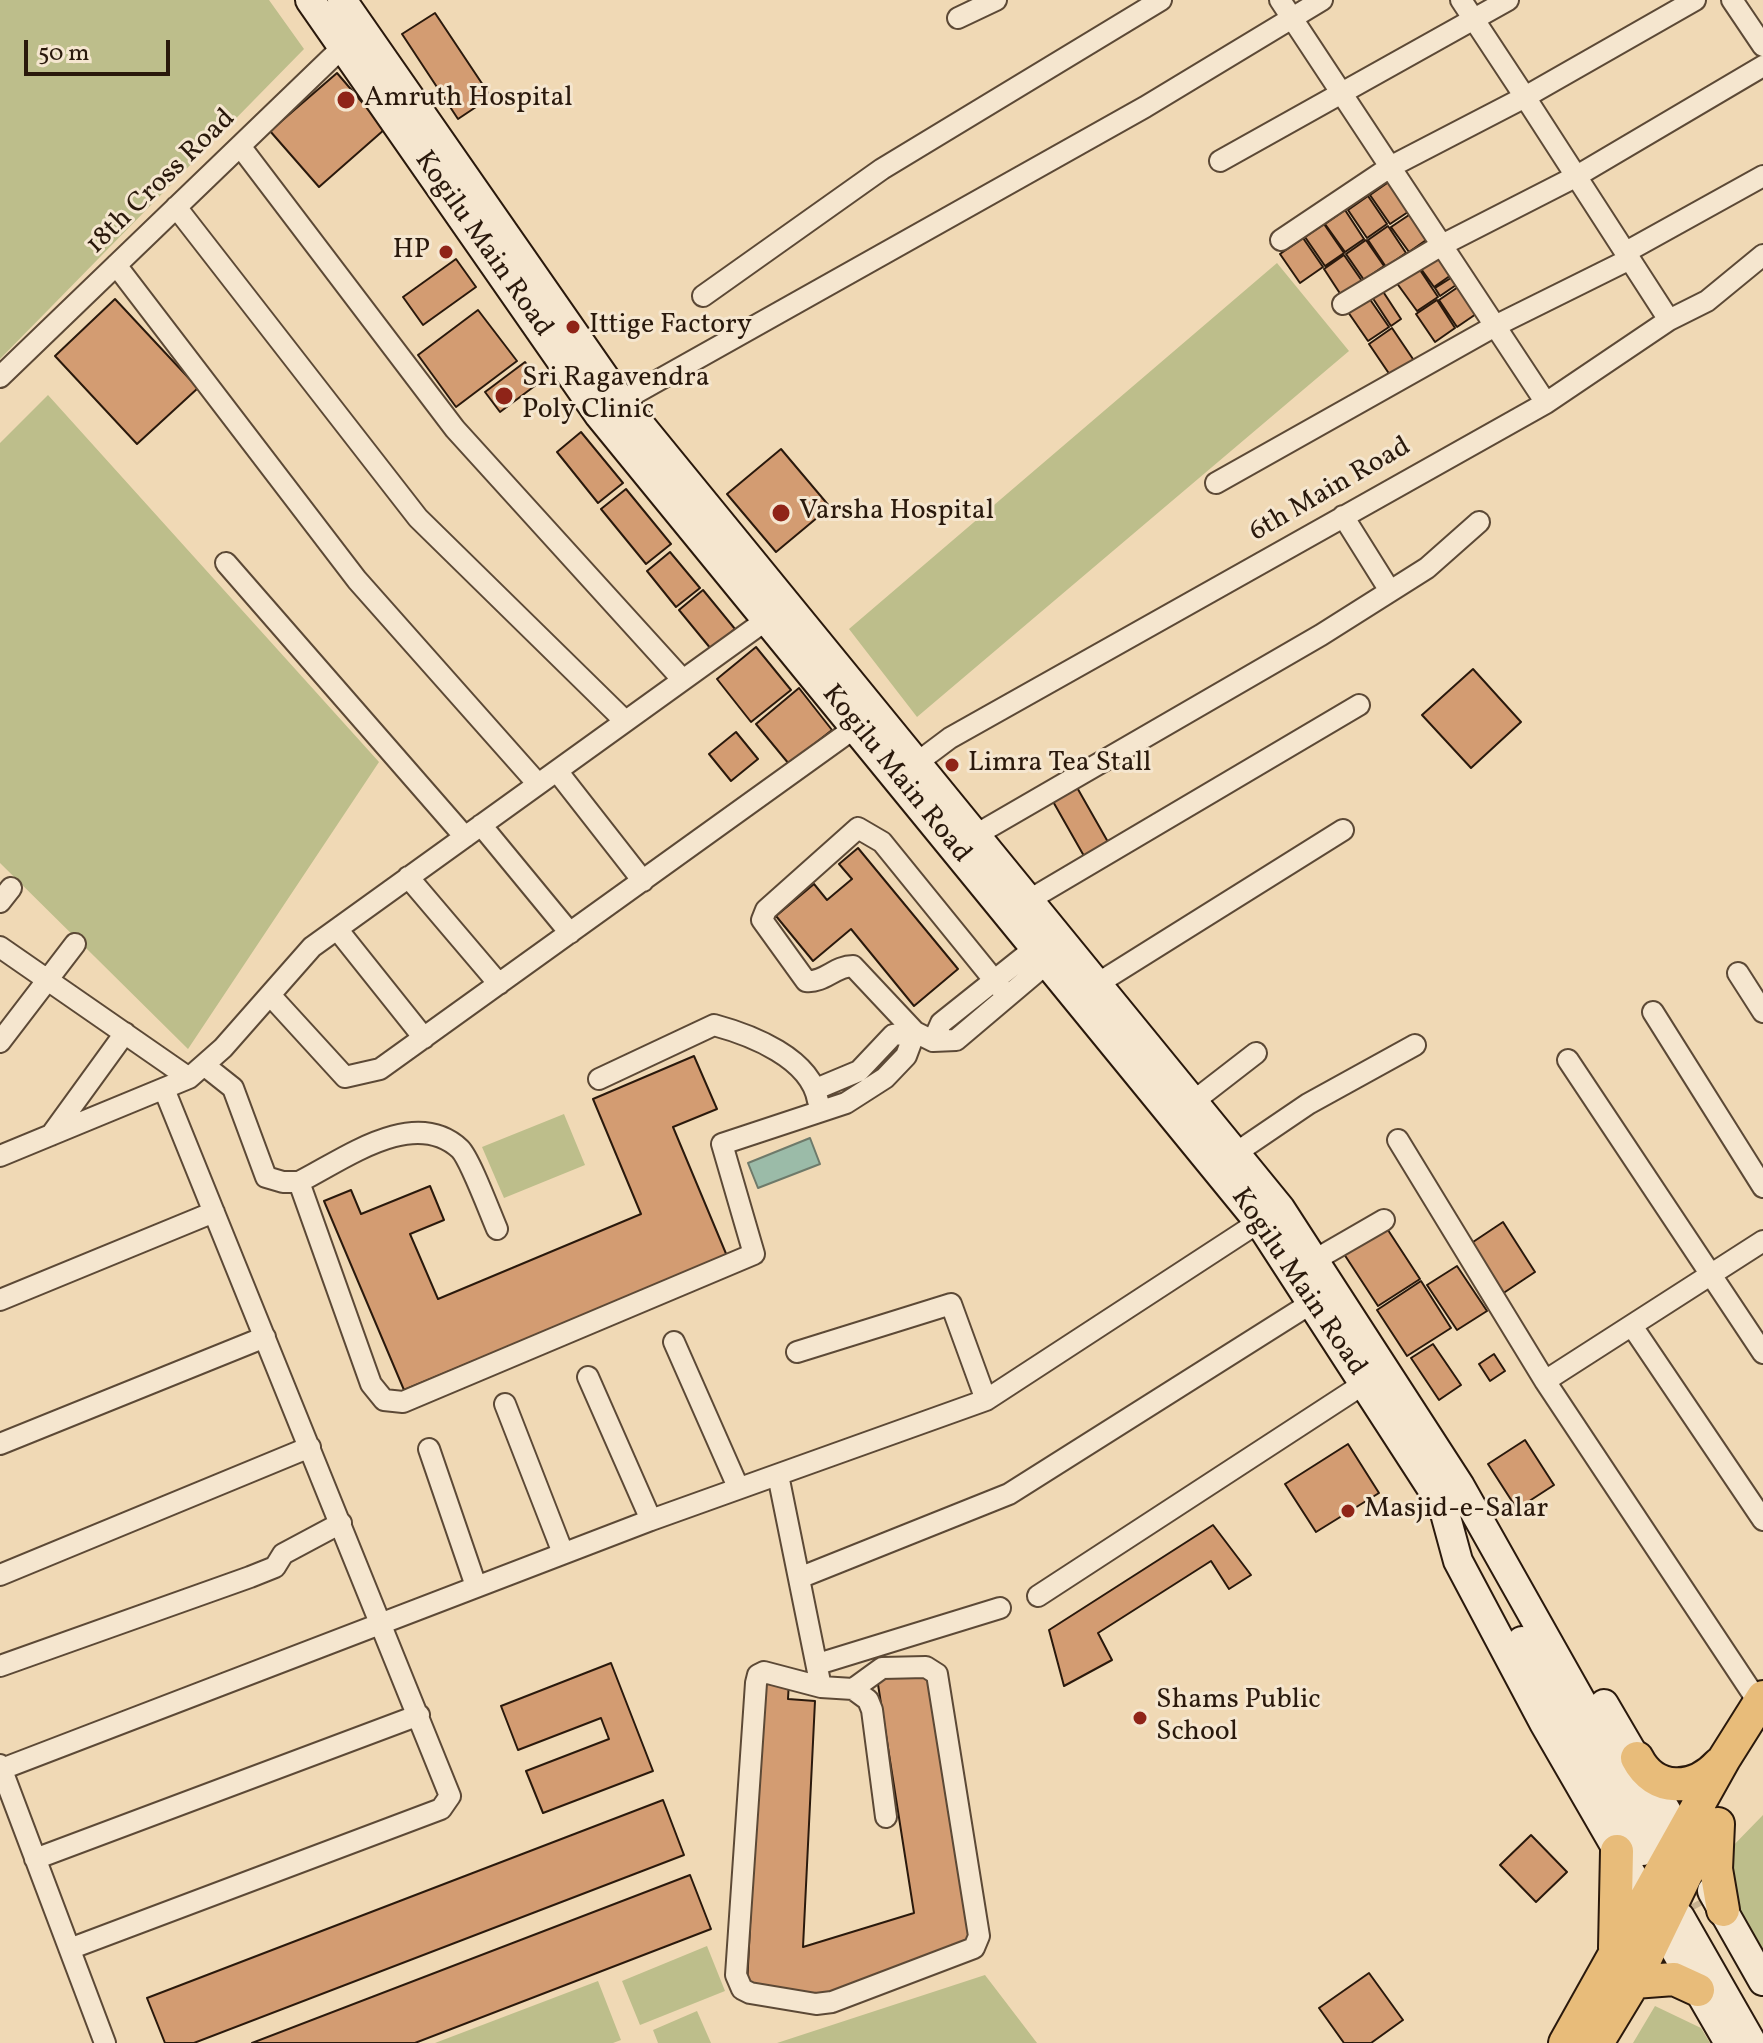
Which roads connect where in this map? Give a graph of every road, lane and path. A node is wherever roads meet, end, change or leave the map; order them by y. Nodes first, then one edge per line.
1 (310, 0) edge
2 (342, 0) edge
3 (996, 0) edge
4 (1161, 0) edge
5 (1322, 0) edge
6 (1461, 0) edge
7 (1508, 0) edge
8 (1695, 0) edge
9 (1732, 0) edge
10 (1285, 8) edge
11 (958, 18) dead end
12 (1474, 19) junction
13 (353, 37) junction
14 (1763, 46) edge
15 (1763, 66) edge
16 (1342, 94) junction
17 (1525, 97) junction
18 (240, 146) junction
19 (1220, 161) dead end
20 (1390, 167) junction
21 (1763, 176) edge
22 (1575, 177) junction
23 (176, 207) junction
24 (1281, 240) dead end
25 (1442, 245) junction
26 (1628, 255) junction
27 (1763, 255) edge
28 (116, 265) junction
29 (703, 296) dead end
30 (1343, 304) dead end
31 (1669, 320) junction
32 (1495, 326) junction
33 (0, 377) edge
34 (1546, 403) junction
35 (610, 408) junction
36 (1216, 483) dead end
37 (1343, 516) junction
38 (1479, 522) dead end
39 (226, 563) dead end
40 (1390, 591) junction
41 (778, 612) junction
42 (682, 679) junction
43 (1359, 705) dead end
44 (625, 721) junction
45 (856, 727) junction
46 (918, 762) junction
47 (557, 771) junction
48 (538, 784) junction
49 (1343, 830) dead end
50 (473, 831) junction
51 (965, 841) junction
52 (408, 877) junction
53 (643, 881) junction
54 (1029, 900) junction
55 (337, 929) junction
56 (570, 933) junction
57 (75, 944) dead end
58 (0, 947) edge
59 (1041, 955) junction
60 (1738, 973) dead end
61 (48, 980) junction
62 (499, 984) junction
63 (1097, 984) junction
64 (1000, 988) junction
65 (270, 995) junction
66 (1653, 1012) dead end
67 (1763, 1012) edge
68 (125, 1033) junction
69 (924, 1037) junction
70 (424, 1038) junction
71 (0, 1042) edge
72 (1415, 1045) dead end
73 (1256, 1053) dead end
74 (1568, 1060) dead end
75 (197, 1071) junction
76 (599, 1079) dead end
77 (164, 1089) junction
78 (818, 1099) junction
79 (1194, 1101) junction
80 (51, 1135) junction
81 (1398, 1140) dead end
82 (0, 1156) edge
83 (1227, 1159) junction
84 (299, 1182) junction
85 (1763, 1187) edge
86 (214, 1212) junction
87 (1384, 1220) dead end
88 (1259, 1222) junction
89 (497, 1229) dead end
90 (1763, 1241) edge
91 (1313, 1261) junction
92 (1711, 1275) junction
93 (1322, 1296) junction
94 (0, 1300) edge
95 (1632, 1326) junction
96 (265, 1337) junction
97 (674, 1342) dead end
98 (797, 1352) dead end
99 (1763, 1353) edge
100 (588, 1377) dead end
101 (1545, 1381) junction
102 (1365, 1383) junction
103 (986, 1400) junction
104 (505, 1404) dead end
105 (0, 1444) edge
106 (310, 1447) junction
107 (429, 1449) dead end
108 (778, 1475) junction
109 (738, 1487) junction
110 (1452, 1496) junction
111 (651, 1520) junction
112 (1763, 1520) edge
113 (341, 1523) junction
114 (563, 1553) junction
115 (0, 1575) edge
116 (799, 1578) junction
117 (476, 1586) junction
118 (1038, 1596) dead end
119 (1000, 1608) dead end
120 (381, 1622) junction
121 (818, 1664) junction
122 (0, 1666) edge
123 (821, 1687) junction
124 (853, 1689) junction
125 (1762, 1711) edge
126 (419, 1715) junction
127 (1637, 1758) junction
128 (1724, 1759) junction
129 (1, 1767) edge
130 (1725, 1794) junction
131 (886, 1817) dead end
132 (1659, 1851) junction
133 (35, 1859) junction
134 (1681, 1913) junction
135 (72, 1948) junction
136 (1622, 1974) junction
137 (1763, 1981) edge
138 (1698, 1990) junction
139 (1763, 2024) edge
140 (105, 2043) edge
141 (1565, 2043) edge
142 (1597, 2043) edge
143 (1729, 2043) edge
144 (1752, 2043) edge

1 - 13 main road, Kogilu Main Road
2 - 13 main road, Kogilu Main Road
3 - 11 street
4 - 29 street
5 - 10 street
6 - 12 street
7 - 12 street
8 - 17 street
9 - 14 street
10 - 16 street
10 - 35 street
12 - 16 street
12 - 17 street
13 - 18 street, 18th Cross Road
13 - 35 main road, Kogilu Main Road
15 - 22 street
16 - 19 street
16 - 20 street
17 - 20 street
17 - 22 street
18 - 23 street, 18th Cross Road
18 - 42 street
20 - 24 street
20 - 25 street
21 - 26 street
22 - 25 street
22 - 26 street
23 - 28 street, 18th Cross Road
23 - 44 street
25 - 30 street
25 - 32 street
26 - 31 street
26 - 32 street
27 - 31 street, 6th Main Road
28 - 33 street, 18th Cross Road
28 - 48 street
31 - 34 street, 6th Main Road
32 - 34 street
32 - 36 street
34 - 37 street, 6th Main Road
35 - 41 main road, Kogilu Main Road
37 - 40 street
37 - 46 street, 6th Main Road
38 - 40 street
39 - 50 street
40 - 51 street
41 - 42 street
41 - 45 main road, Kogilu Main Road
41 - 46 main road, Kogilu Main Road
42 - 44 street
43 - 54 street
44 - 47 street
45 - 51 main road, Kogilu Main Road
45 - 53 street
46 - 51 main road, Kogilu Main Road
47 - 48 street
47 - 53 street
48 - 50 street
49 - 63 street
50 - 52 street
50 - 56 street
51 - 54 main road, Kogilu Main Road
51 - 59 main road, Kogilu Main Road
52 - 55 street
52 - 62 street
53 - 56 street
54 - 63 main road, Kogilu Main Road
55 - 65 street
55 - 70 street
56 - 62 street
57 - 61 street
58 - 61 street
59 - 64 street
59 - 83 main road, Kogilu Main Road
60 - 67 street
61 - 68 street
61 - 71 street
62 - 70 street
63 - 79 main road, Kogilu Main Road
64 - 69 street
64 - 69 street
65 - 70 street
65 - 75 street
66 - 85 street
68 - 75 street
68 - 80 street
69 - 78 street
72 - 83 street
73 - 79 street
74 - 92 street
75 - 77 street
75 - 84 street
76 - 78 street
77 - 80 street
77 - 86 street
78 - 84 street
79 - 83 main road, Kogilu Main Road
80 - 82 street
81 - 101 street
83 - 88 main road, Kogilu Main Road
83 - 91 main road, Kogilu Main Road
84 - 89 street
86 - 94 street
86 - 96 street
87 - 91 street
88 - 93 main road, Kogilu Main Road
88 - 103 street
90 - 92 street
91 - 93 main road, Kogilu Main Road
92 - 95 street
92 - 99 street
93 - 102 main road, Kogilu Main Road
93 - 110 main road, Kogilu Main Road
93 - 116 street
95 - 101 street
95 - 112 street
96 - 105 street
96 - 106 street
97 - 109 street
98 - 103 street
100 - 111 street
101 - 125 street
102 - 110 main road, Kogilu Main Road
102 - 118 street
103 - 108 street
104 - 114 street
106 - 113 street
106 - 115 street
107 - 117 street
108 - 109 street
108 - 116 street
109 - 111 street
110 - 127 main road
110 - 132 main road
110 - 132 main road, Kogilu Main Road
111 - 114 street
113 - 120 street
113 - 122 street
114 - 117 street
116 - 121 street
117 - 120 street
119 - 121 street
120 - 126 street
120 - 129 street
121 - 123 street
123 - 124 street
123 - 124 street
124 - 131 street
125 - 128 main road
125 - 130 main road
126 - 133 street
126 - 135 street
127 - 128 main road
127 - 132 main road
128 - 132 main road
129 - 133 street
130 - 132 main road
130 - 134 main road
132 - 134 main road
132 - 134 main road
132 - 134 main road
132 - 136 main road
133 - 135 street
134 - 136 main road
134 - 137 main road
134 - 138 main road
134 - 139 main road
134 - 144 main road
135 - 140 street
136 - 138 main road
136 - 141 main road
136 - 142 main road
138 - 143 main road

